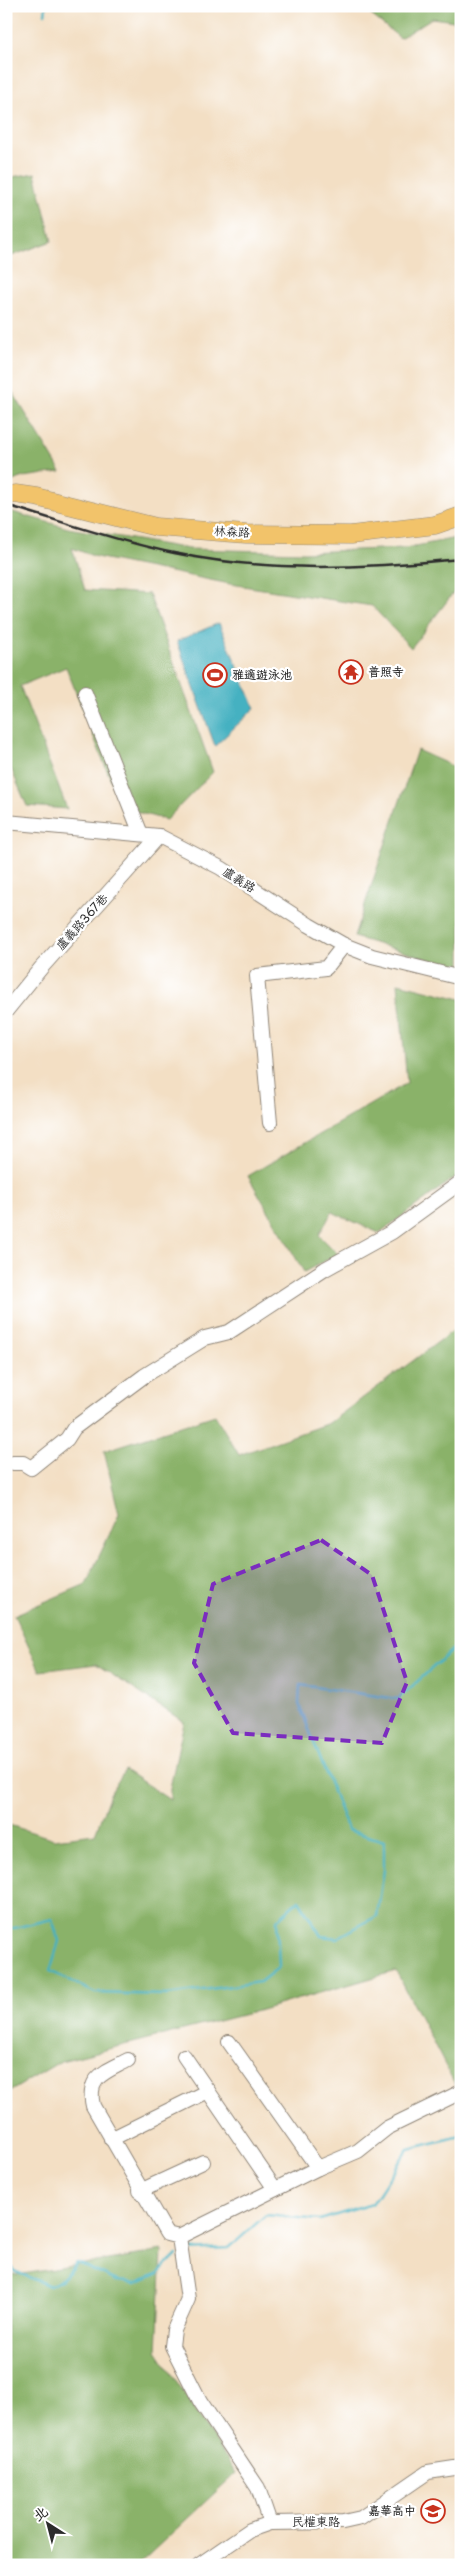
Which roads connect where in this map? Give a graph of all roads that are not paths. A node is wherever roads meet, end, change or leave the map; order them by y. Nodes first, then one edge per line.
1 (6, 496) edge
2 (461, 516) edge
3 (85, 693) dead end
4 (6, 822) edge
5 (141, 834) junction
6 (159, 836) junction
7 (344, 944) junction
8 (461, 978) edge
9 (6, 1011) edge
10 (270, 1123) dead end
11 (461, 1182) edge
12 (13, 1463) dead end
13 (229, 2042) dead end
14 (184, 2056) dead end
15 (128, 2060) dead end
16 (208, 2091) junction
17 (461, 2092) edge
18 (110, 2139) junction
19 (203, 2162) dead end
20 (318, 2168) junction
21 (275, 2189) junction
22 (140, 2191) junction
23 (179, 2236) junction
24 (461, 2466) edge
25 (270, 2523) junction
26 (199, 2565) edge

1 - 2 main road, 林森路
3 - 5 street
4 - 5 street, 盧義路
5 - 6 street, 盧義路
6 - 7 street, 盧義路
6 - 9 street, 盧義路367巷
7 - 8 street, 盧義路
7 - 10 street
11 - 12 street
13 - 20 street
14 - 16 street
15 - 18 street
16 - 18 street
16 - 21 street
17 - 20 street
18 - 22 street
19 - 22 street
20 - 21 street
21 - 23 street
22 - 23 street
23 - 25 street
24 - 25 street, 民權東路
25 - 26 street, 民權東路

